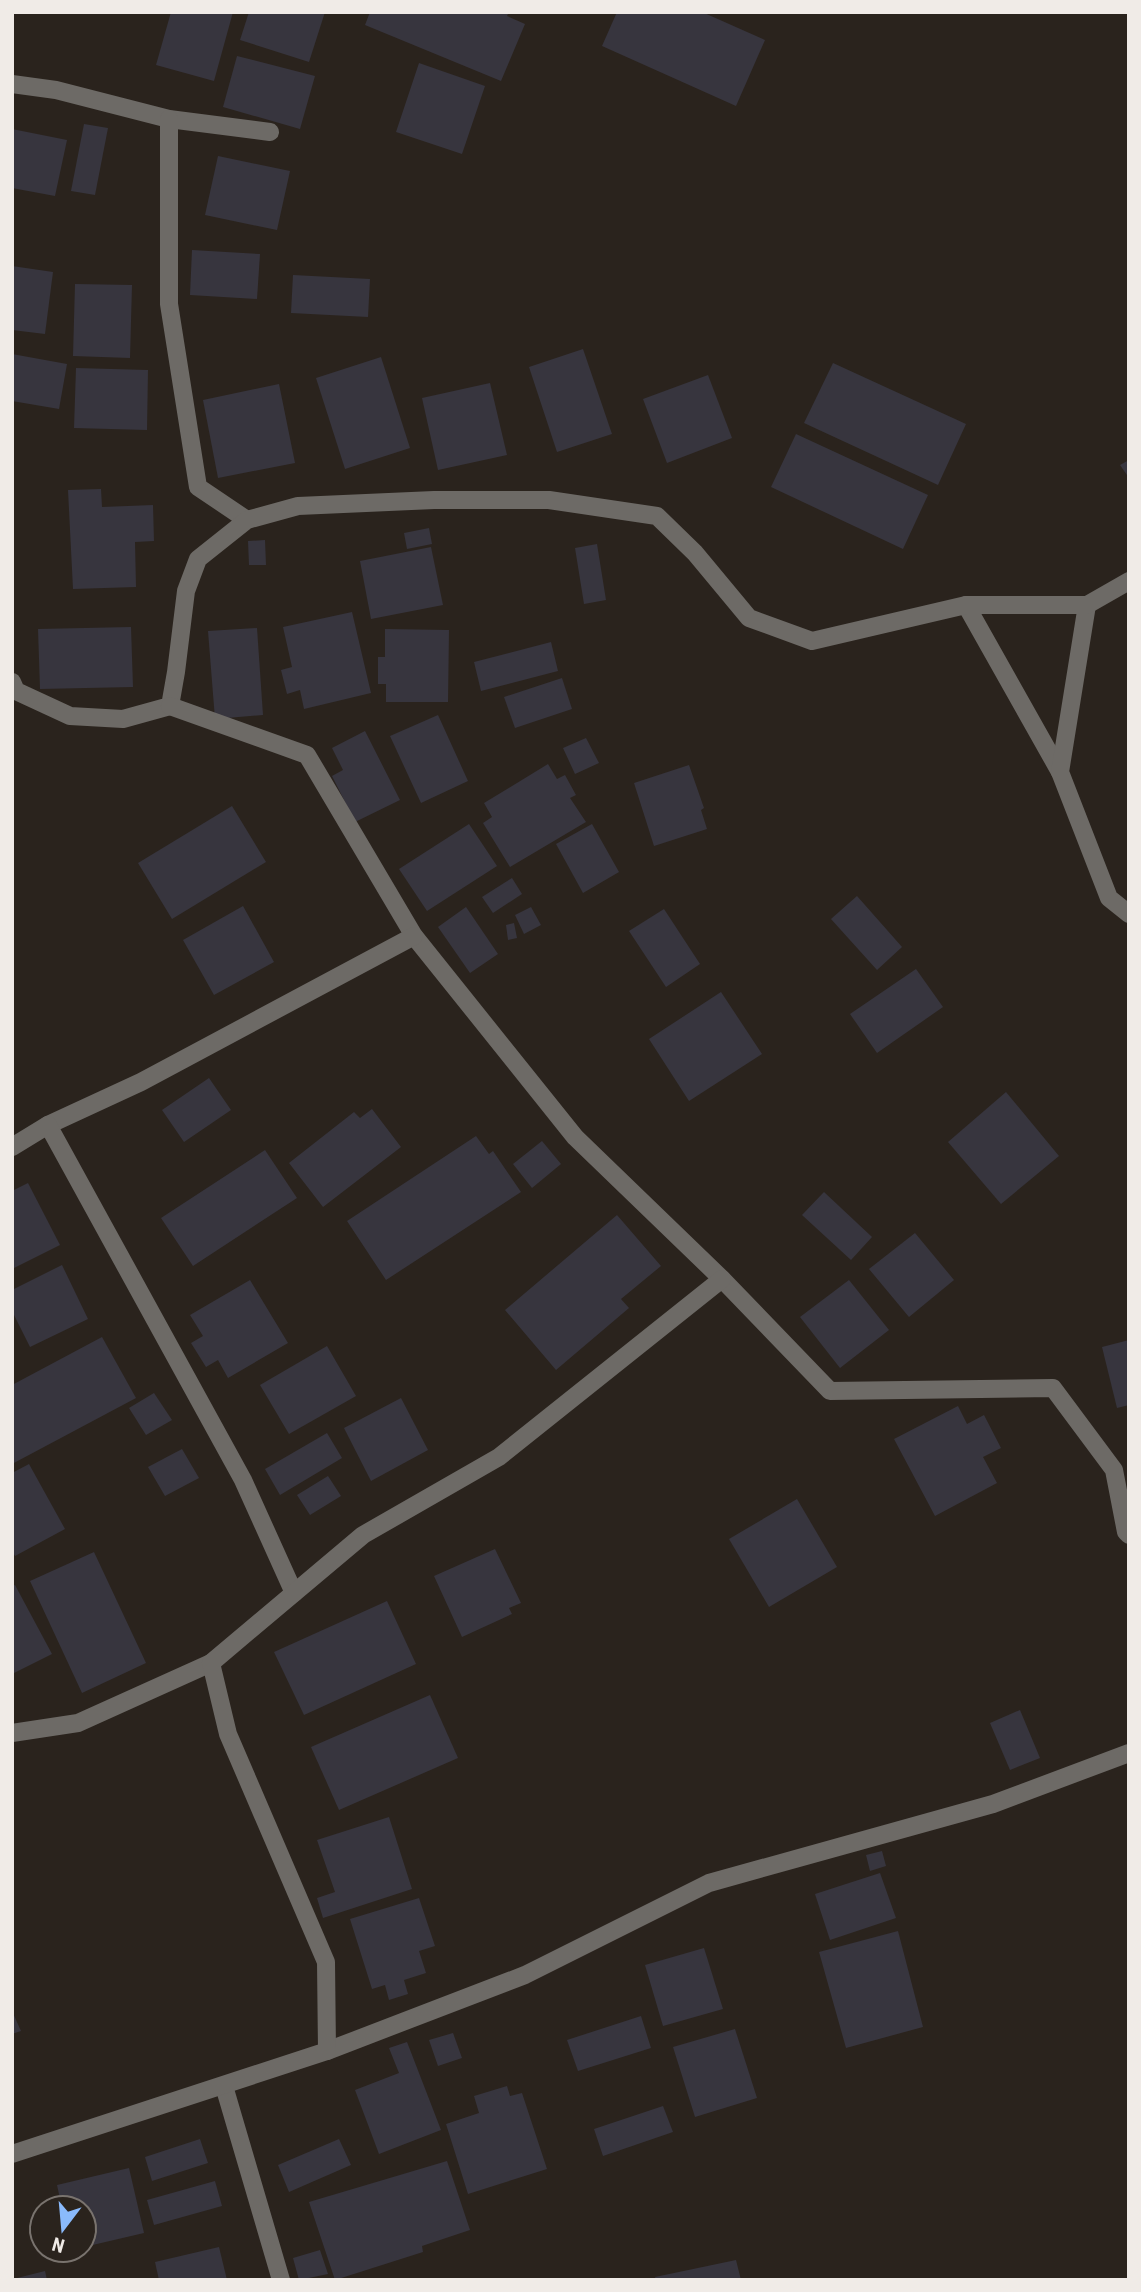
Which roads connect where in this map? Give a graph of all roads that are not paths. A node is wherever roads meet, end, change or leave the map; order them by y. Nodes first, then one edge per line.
1 (12, 84) edge
2 (169, 120) junction
3 (270, 132) dead end
4 (247, 520) junction
5 (1129, 582) edge
6 (966, 605) junction
7 (1087, 605) junction
8 (12, 682) edge
9 (170, 706) junction
10 (1060, 772) junction
11 (1129, 914) edge
12 (414, 936) junction
13 (48, 1125) junction
14 (12, 1147) edge
15 (722, 1279) junction
16 (1129, 1535) edge
17 (294, 1593) junction
18 (211, 1663) junction
19 (12, 1733) edge
20 (1129, 1753) edge
21 (327, 2052) junction
22 (224, 2086) junction
23 (12, 2154) edge
24 (281, 2280) edge

1 - 2 street
2 - 3 street
2 - 4 street
4 - 6 street
4 - 9 street
5 - 7 street
6 - 7 street
6 - 10 street
7 - 10 street
8 - 9 street
9 - 12 street
10 - 11 street
12 - 13 street
12 - 15 street
13 - 14 street
13 - 17 street
15 - 16 street
15 - 17 street
17 - 18 street
18 - 19 street
18 - 21 street
20 - 21 street
21 - 22 street
22 - 23 street
22 - 24 street

